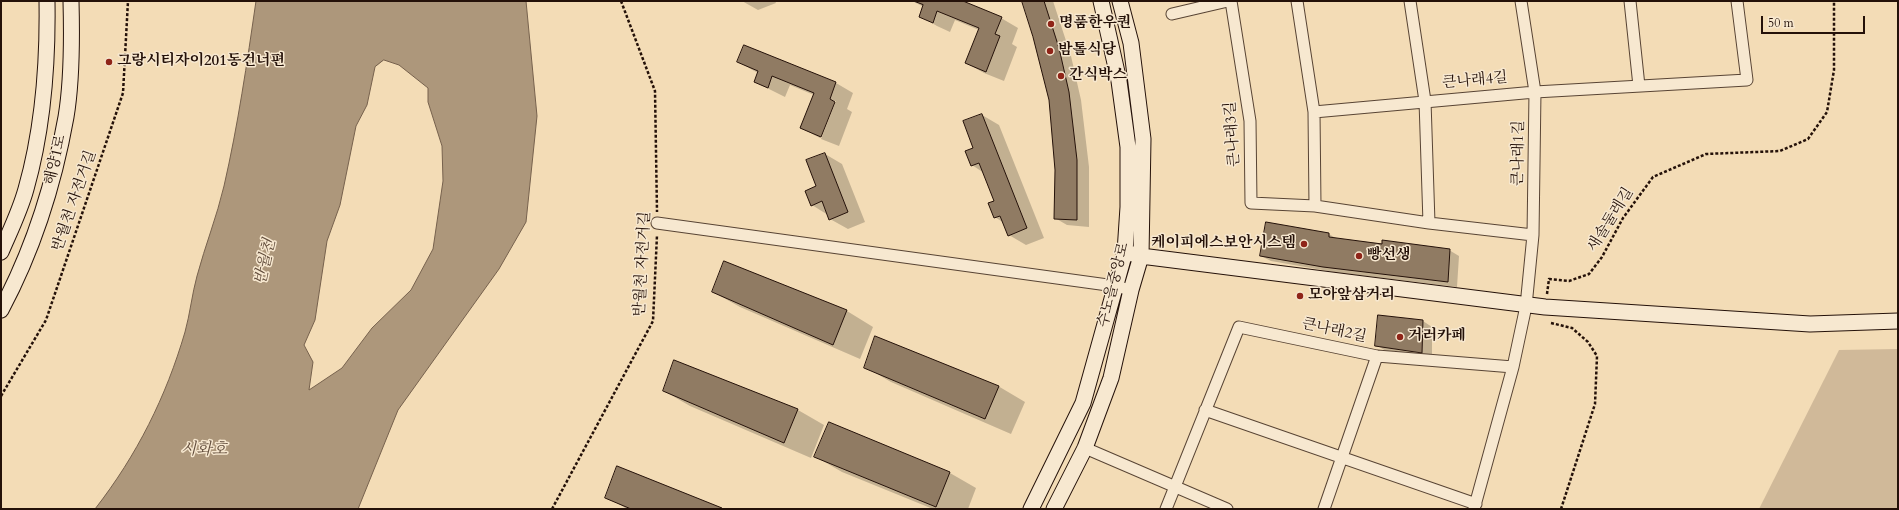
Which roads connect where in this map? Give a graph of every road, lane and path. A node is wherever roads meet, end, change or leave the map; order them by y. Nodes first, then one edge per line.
1 (47, 1) edge
2 (71, 1) edge
3 (128, 1) edge
4 (621, 1) edge
5 (1101, 1) edge
6 (1120, 1) edge
7 (1228, 1) edge
8 (1231, 1) edge
9 (1297, 1) edge
10 (1410, 1) edge
11 (1521, 1) edge
12 (1630, 1) edge
13 (1737, 1) edge
14 (1834, 1) edge
15 (1172, 14) dead end
16 (1639, 86) junction
17 (1535, 92) junction
18 (1425, 101) junction
19 (1314, 112) junction
20 (1315, 206) junction
21 (657, 222) junction
22 (1429, 223) junction
23 (1533, 235) junction
24 (1, 252) edge
25 (1125, 252) junction
26 (1141, 256) junction
27 (1115, 286) junction
28 (1131, 290) junction
29 (1526, 306) junction
30 (1545, 308) junction
31 (1, 310) edge
32 (1898, 322) edge
33 (1377, 356) junction
34 (1513, 367) junction
35 (1, 396) edge
36 (1205, 410) junction
37 (1085, 448) junction
38 (1343, 457) junction
39 (1176, 486) junction
40 (1475, 506) edge
41 (552, 509) edge
42 (1031, 509) edge
43 (1054, 509) edge
44 (1166, 509) edge
45 (1227, 509) edge
46 (1324, 509) edge
47 (1561, 509) edge

1 - 24 main road, 해양1로
2 - 31 main road, 해양1로
3 - 35 path, 반월천 자전거길
4 - 21 path, 반월천 자전거길
5 - 25 main road, 수노을중앙로
6 - 26 main road, 수노을중앙로
7 - 15 street
8 - 20 street, 큰나래3길
9 - 19 street
10 - 18 street
11 - 17 street, 큰나래1길
12 - 16 street
13 - 16 street, 큰나래4길
14 - 30 path, 새솔둘레길
16 - 17 street, 큰나래4길
17 - 18 street, 큰나래4길
17 - 23 street, 큰나래1길
18 - 19 street, 큰나래4길
18 - 22 street
19 - 20 street
20 - 22 street, 큰나래3길
21 - 27 street
21 - 41 path, 반월천 자전거길
22 - 23 street, 큰나래3길
23 - 29 street, 큰나래1길
25 - 26 main road
25 - 27 main road, 수노을중앙로
26 - 28 main road, 수노을중앙로
26 - 29 main road
27 - 28 street
27 - 42 main road, 수노을중앙로
28 - 37 main road, 수노을중앙로
29 - 30 main road
29 - 34 street
30 - 32 main road
30 - 47 path, 새솔둘레길
33 - 34 street, 큰나래2길
33 - 36 street, 큰나래2길
33 - 38 street
34 - 40 street
36 - 38 street
36 - 39 street, 큰나래2길
37 - 39 street
37 - 43 main road, 수노을중앙로
38 - 40 street
38 - 46 street
39 - 44 street, 큰나래2길
39 - 45 street

